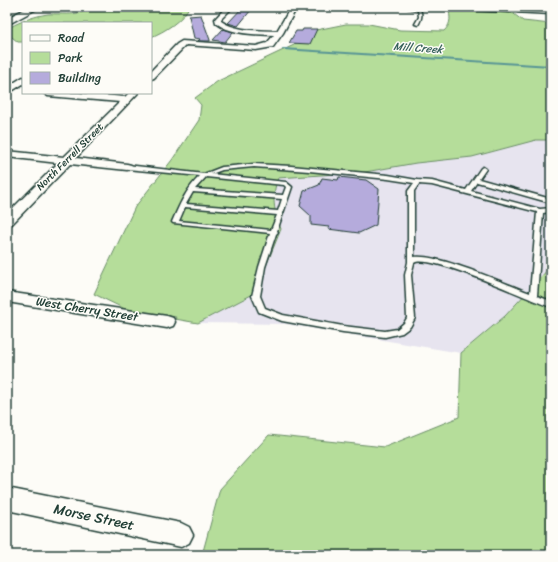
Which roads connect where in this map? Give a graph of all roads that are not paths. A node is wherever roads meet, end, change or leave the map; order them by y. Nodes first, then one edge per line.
1 (36, 7) edge
2 (230, 7) edge
3 (294, 7) edge
4 (405, 7) edge
5 (471, 7) edge
6 (417, 8) edge
7 (512, 8) edge
8 (551, 11) edge
9 (7, 22) edge
10 (417, 24) dead end
11 (279, 33) junction
12 (152, 75) edge
13 (22, 81) edge
14 (8, 90) edge
15 (22, 91) edge
16 (76, 94) edge
17 (131, 96) edge
18 (7, 154) edge
19 (67, 160) junction
20 (127, 167) joint
21 (483, 169) dead end
22 (205, 175) junction
23 (477, 180) junction
24 (417, 182) junction
25 (191, 190) junction
26 (468, 192) junction
27 (285, 197) junction
28 (551, 201) edge
29 (183, 205) junction
30 (551, 210) edge
31 (540, 211) junction
32 (280, 213) junction
33 (7, 221) edge
34 (275, 232) junction
35 (411, 262) junction
36 (7, 297) edge
37 (533, 297) junction
38 (551, 304) edge
39 (167, 322) dead end
40 (7, 499) edge
41 (181, 535) dead end

1 - 9 street
2 - 11 street
3 - 11 street
4 - 6 lane
5 - 7 street
6 - 10 lane
7 - 8 street
11 - 12 street
13 - 14 street
14 - 15 street
16 - 17 street
17 - 19 street, North Ferrell Street
18 - 19 street
19 - 20 street
19 - 33 street, North Ferrell Street
20 - 22 lane
21 - 23 lane
22 - 24 lane
22 - 25 lane
22 - 27 lane
23 - 26 lane
23 - 28 lane
24 - 26 lane
24 - 35 lane
25 - 27 lane
25 - 29 lane
26 - 31 lane
27 - 32 lane
29 - 32 lane
29 - 34 lane
30 - 31 lane
31 - 37 lane
32 - 34 lane
34 - 35 lane
35 - 37 lane
36 - 39 street, West Cherry Street
37 - 38 lane
40 - 41 street, Morse Street

